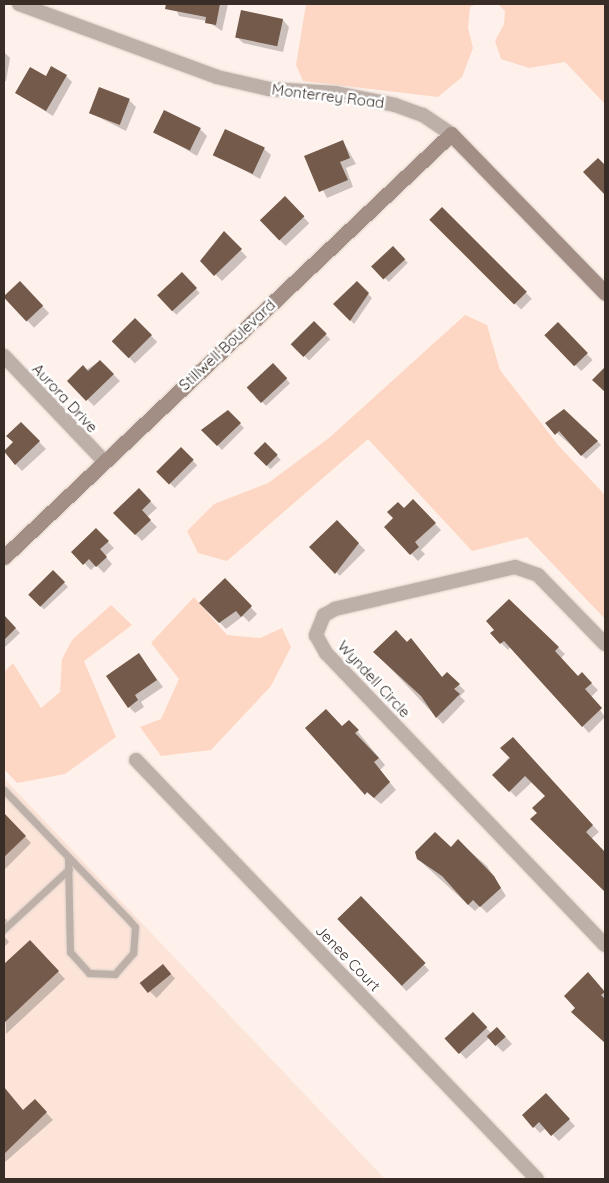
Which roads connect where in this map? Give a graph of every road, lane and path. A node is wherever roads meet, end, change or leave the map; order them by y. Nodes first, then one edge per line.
1 (19, 4) edge
2 (451, 134) junction
3 (605, 293) edge
4 (4, 356) edge
5 (104, 462) junction
6 (4, 557) edge
7 (605, 644) edge
8 (136, 760) dead end
9 (4, 790) edge
10 (68, 857) junction
11 (69, 869) junction
12 (4, 929) edge
13 (605, 945) edge
14 (536, 1179) edge

1 - 2 street, Monterrey Road
2 - 3 street, Monterrey Road
2 - 5 street, Stillwell Boulevard
4 - 5 street, Aurora Drive
5 - 6 street, Stillwell Boulevard
7 - 13 street, Wyndell Circle
8 - 14 street, Jenee Court
9 - 10 lane
10 - 11 lane
10 - 11 lane
11 - 12 lane

